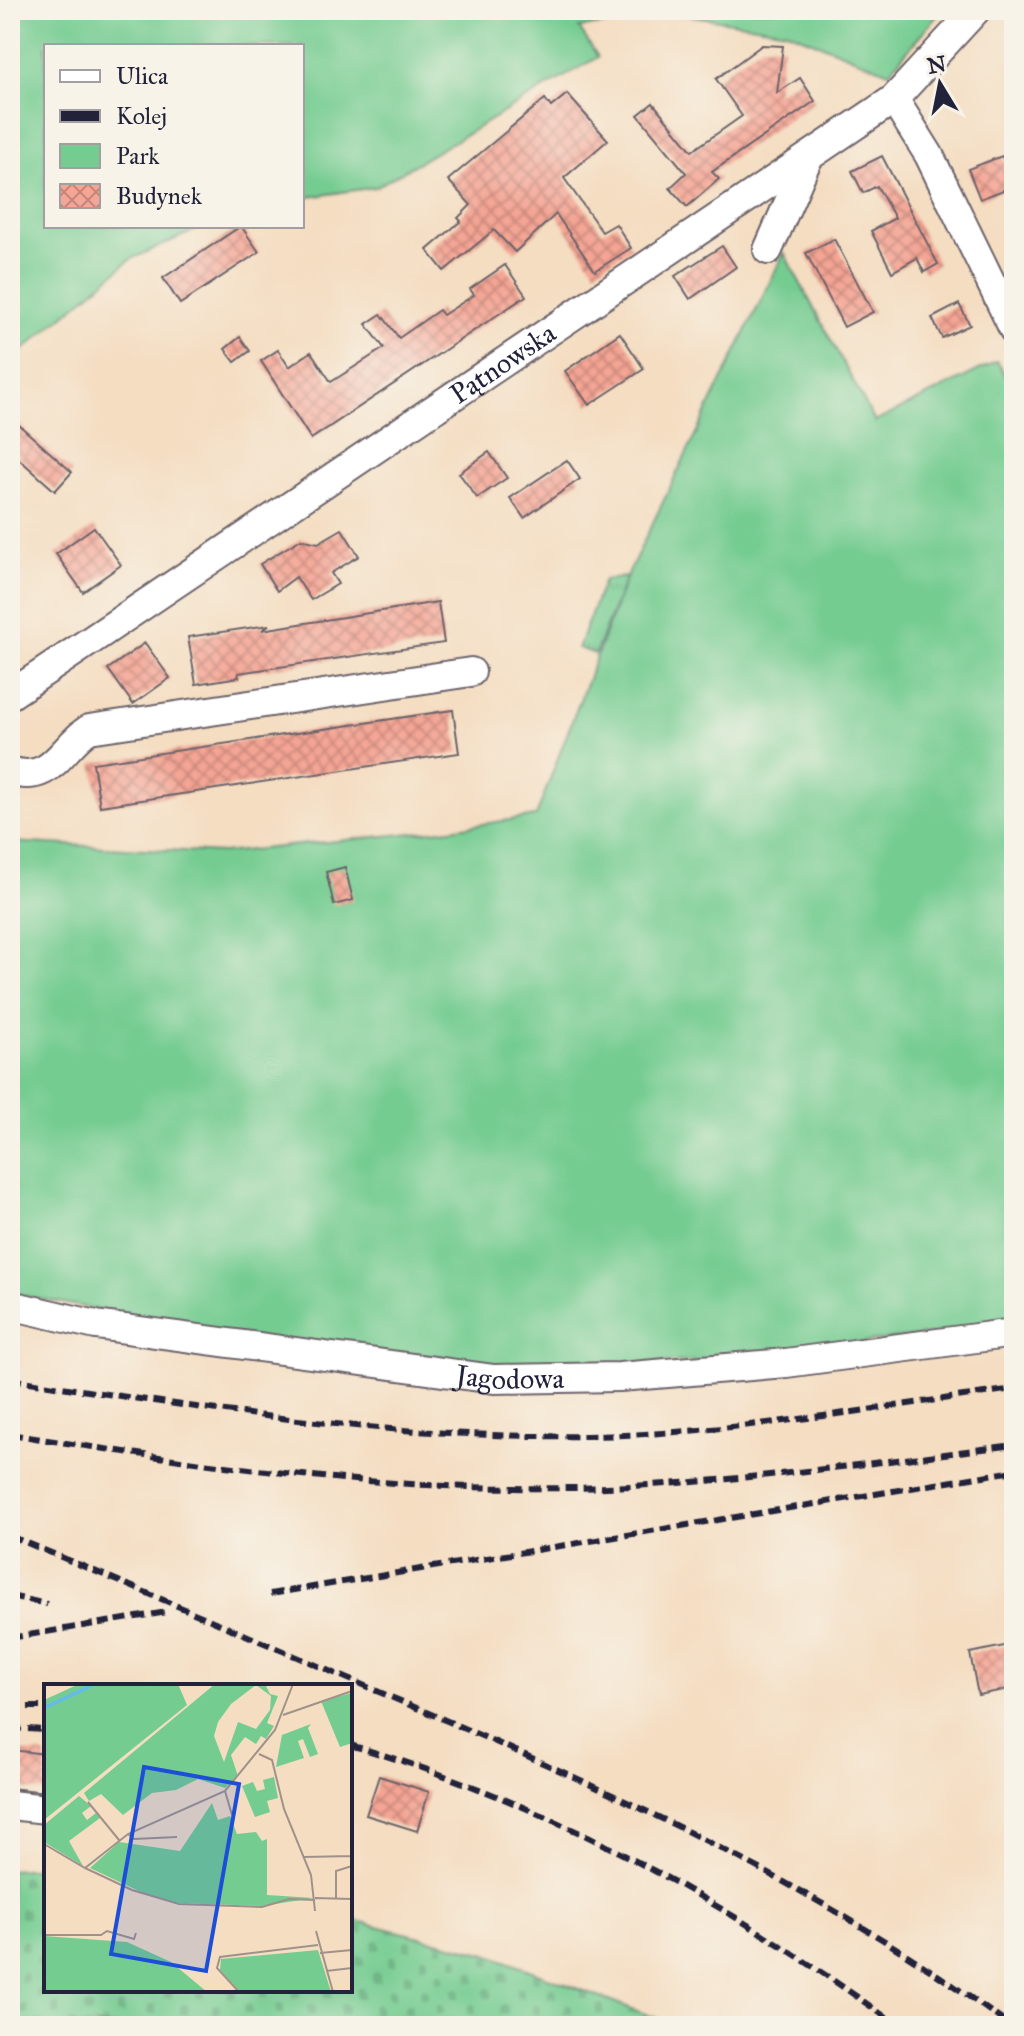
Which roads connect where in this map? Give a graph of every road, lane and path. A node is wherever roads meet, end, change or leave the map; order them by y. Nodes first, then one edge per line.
1 (976, 10) edge
2 (894, 99) junction
3 (808, 158) junction
4 (768, 250) dead end
5 (1014, 330) edge
6 (471, 672) dead end
7 (10, 695) edge
8 (10, 771) edge
9 (10, 1305) edge
10 (1014, 1333) edge
11 (10, 1805) edge
12 (44, 1809) edge

1 - 2 street, Pątnowska
2 - 3 street, Pątnowska
2 - 5 street
3 - 4 street
3 - 7 street, Pątnowska
6 - 8 street
9 - 10 street, Jagodowa
11 - 12 street

